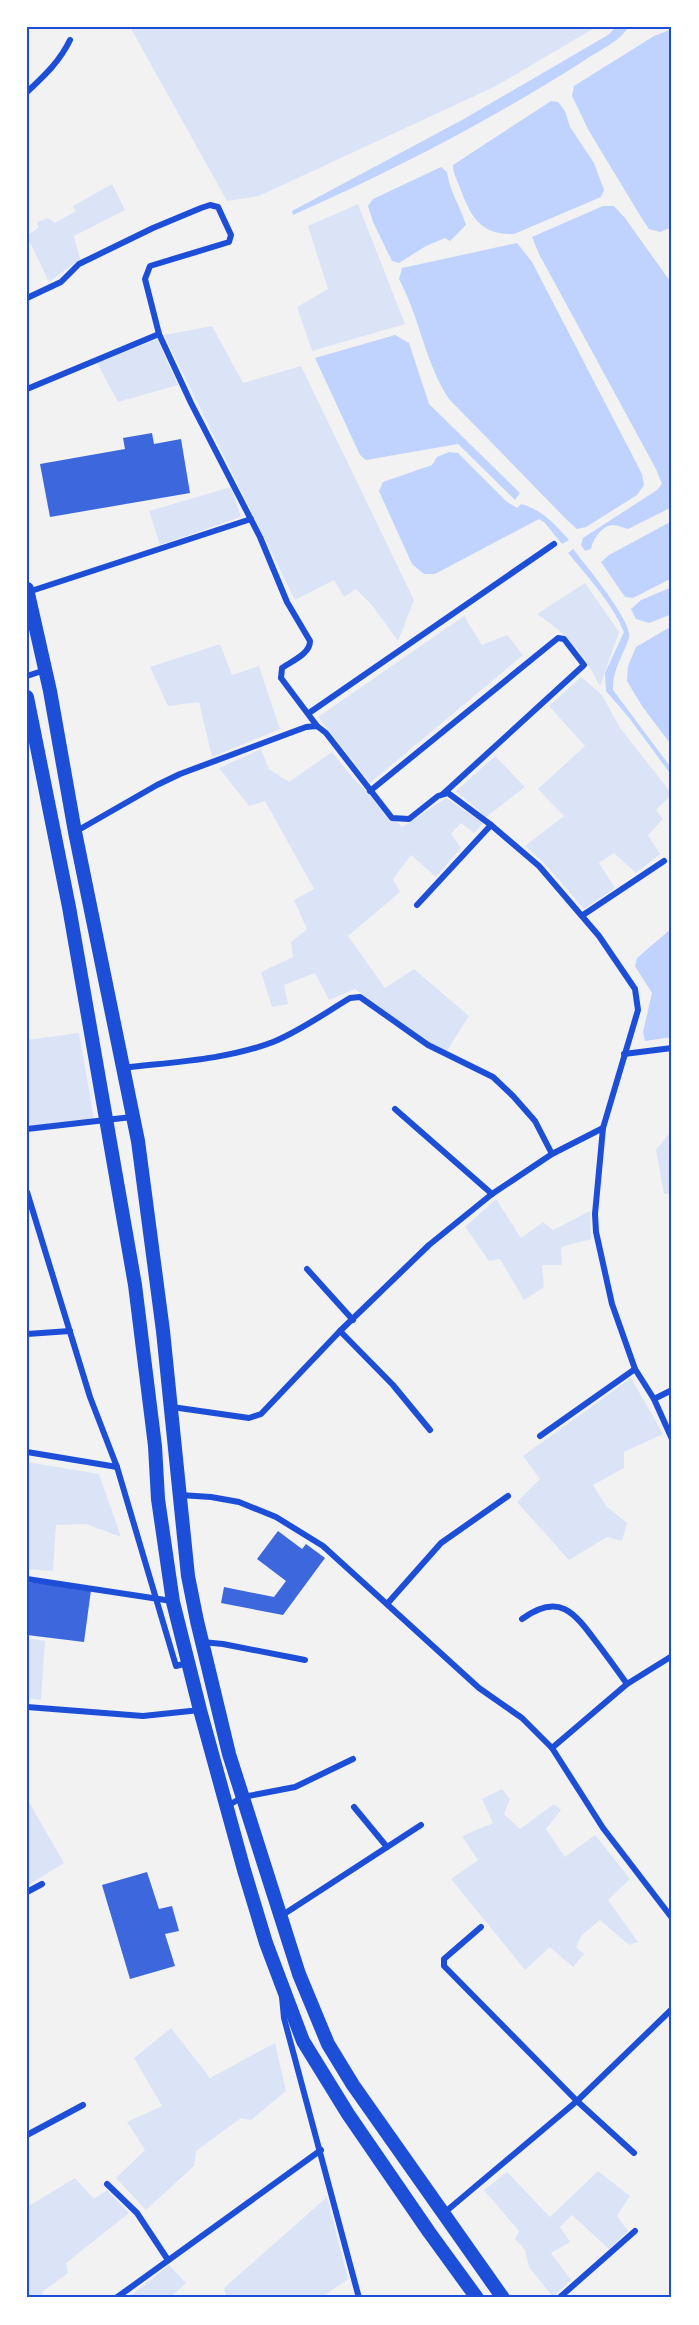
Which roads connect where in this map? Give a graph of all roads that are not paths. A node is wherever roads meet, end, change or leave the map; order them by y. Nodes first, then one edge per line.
1 (70, 40) dead end
2 (27, 92) edge
3 (27, 298) edge
4 (159, 334) junction
5 (27, 389) edge
6 (251, 519) junction
7 (554, 544) dead end
8 (27, 591) edge
9 (45, 670) junction
10 (27, 676) edge
11 (27, 698) edge
12 (309, 713) junction
13 (317, 726) junction
14 (370, 791) junction
15 (443, 794) junction
16 (491, 825) junction
17 (75, 832) junction
18 (664, 861) dead end
19 (417, 905) dead end
20 (583, 915) junction
21 (672, 1048) edge
22 (624, 1054) junction
23 (122, 1068) junction
24 (395, 1109) dead end
25 (132, 1117) junction
26 (107, 1121) junction
27 (603, 1128) junction
28 (27, 1129) edge
29 (552, 1154) junction
30 (27, 1192) edge
31 (492, 1194) junction
32 (31, 1216) edge
33 (307, 1269) dead end
34 (353, 1320) junction
35 (70, 1331) junction
36 (340, 1331) junction
37 (27, 1334) edge
38 (635, 1368) junction
39 (672, 1390) edge
40 (654, 1399) junction
41 (171, 1407) junction
42 (430, 1430) dead end
43 (540, 1436) dead end
44 (672, 1439) edge
45 (27, 1452) edge
46 (117, 1467) junction
47 (179, 1495) junction
48 (508, 1496) dead end
49 (27, 1579) edge
50 (154, 1597) junction
51 (173, 1602) junction
52 (387, 1604) junction
53 (522, 1618) dead end
54 (197, 1621) junction
55 (178, 1624) junction
56 (202, 1642) junction
57 (672, 1656) edge
58 (305, 1660) dead end
59 (187, 1662) junction
60 (627, 1684) junction
61 (27, 1707) edge
62 (200, 1710) junction
63 (552, 1748) junction
64 (354, 1759) dead end
65 (243, 1797) junction
66 (226, 1806) junction
67 (354, 1807) dead end
68 (421, 1826) dead end
69 (387, 1847) junction
70 (42, 1884) dead end
71 (27, 1892) edge
72 (280, 1916) junction
73 (672, 1918) edge
74 (481, 1927) dead end
75 (283, 1989) junction
76 (672, 2009) edge
77 (577, 2101) junction
78 (83, 2105) dead end
79 (27, 2135) edge
80 (321, 2151) junction
81 (634, 2153) dead end
82 (107, 2184) dead end
83 (444, 2212) junction
84 (635, 2231) dead end
85 (168, 2260) junction
86 (116, 2298) edge
87 (359, 2298) edge
88 (477, 2298) edge
89 (503, 2298) edge
90 (558, 2298) edge

1 - 2 street
3 - 4 street
4 - 5 street
4 - 6 street
6 - 8 street
6 - 12 street
7 - 12 street
8 - 9 highway
9 - 10 street
9 - 17 highway
11 - 26 highway
12 - 13 street
13 - 14 street
13 - 17 street
14 - 15 street
14 - 15 street
15 - 16 street
16 - 19 street
16 - 20 street
17 - 23 highway
18 - 20 street
20 - 22 street
21 - 22 street
22 - 27 street
23 - 25 highway
23 - 29 street
24 - 31 street
25 - 26 street
25 - 41 highway
26 - 28 street
26 - 51 highway
27 - 29 street
27 - 38 street
29 - 31 street
30 - 32 street
31 - 34 street
32 - 35 street
33 - 34 street
34 - 36 street
35 - 37 street
35 - 46 street
36 - 41 street
36 - 42 street
38 - 40 street
38 - 43 street
39 - 40 street
40 - 44 street
41 - 47 highway
45 - 46 street
46 - 50 street
47 - 52 street
47 - 54 highway
48 - 52 street
49 - 50 street
50 - 51 street
50 - 59 street
51 - 55 highway
52 - 63 street
53 - 60 street
54 - 55 highway
54 - 56 highway
55 - 59 highway
56 - 58 street
56 - 65 highway
57 - 60 street
59 - 62 highway
60 - 63 street
61 - 62 street
62 - 66 highway
63 - 73 street
64 - 65 street
65 - 66 street
65 - 72 highway
66 - 75 highway
67 - 69 street
68 - 69 street
69 - 72 street
70 - 71 street
72 - 83 highway
74 - 77 street
75 - 80 street
75 - 88 highway
76 - 77 street
77 - 81 street
77 - 83 street
78 - 79 street
80 - 85 street
80 - 87 street
82 - 85 street
83 - 89 highway
84 - 90 street
85 - 86 street

